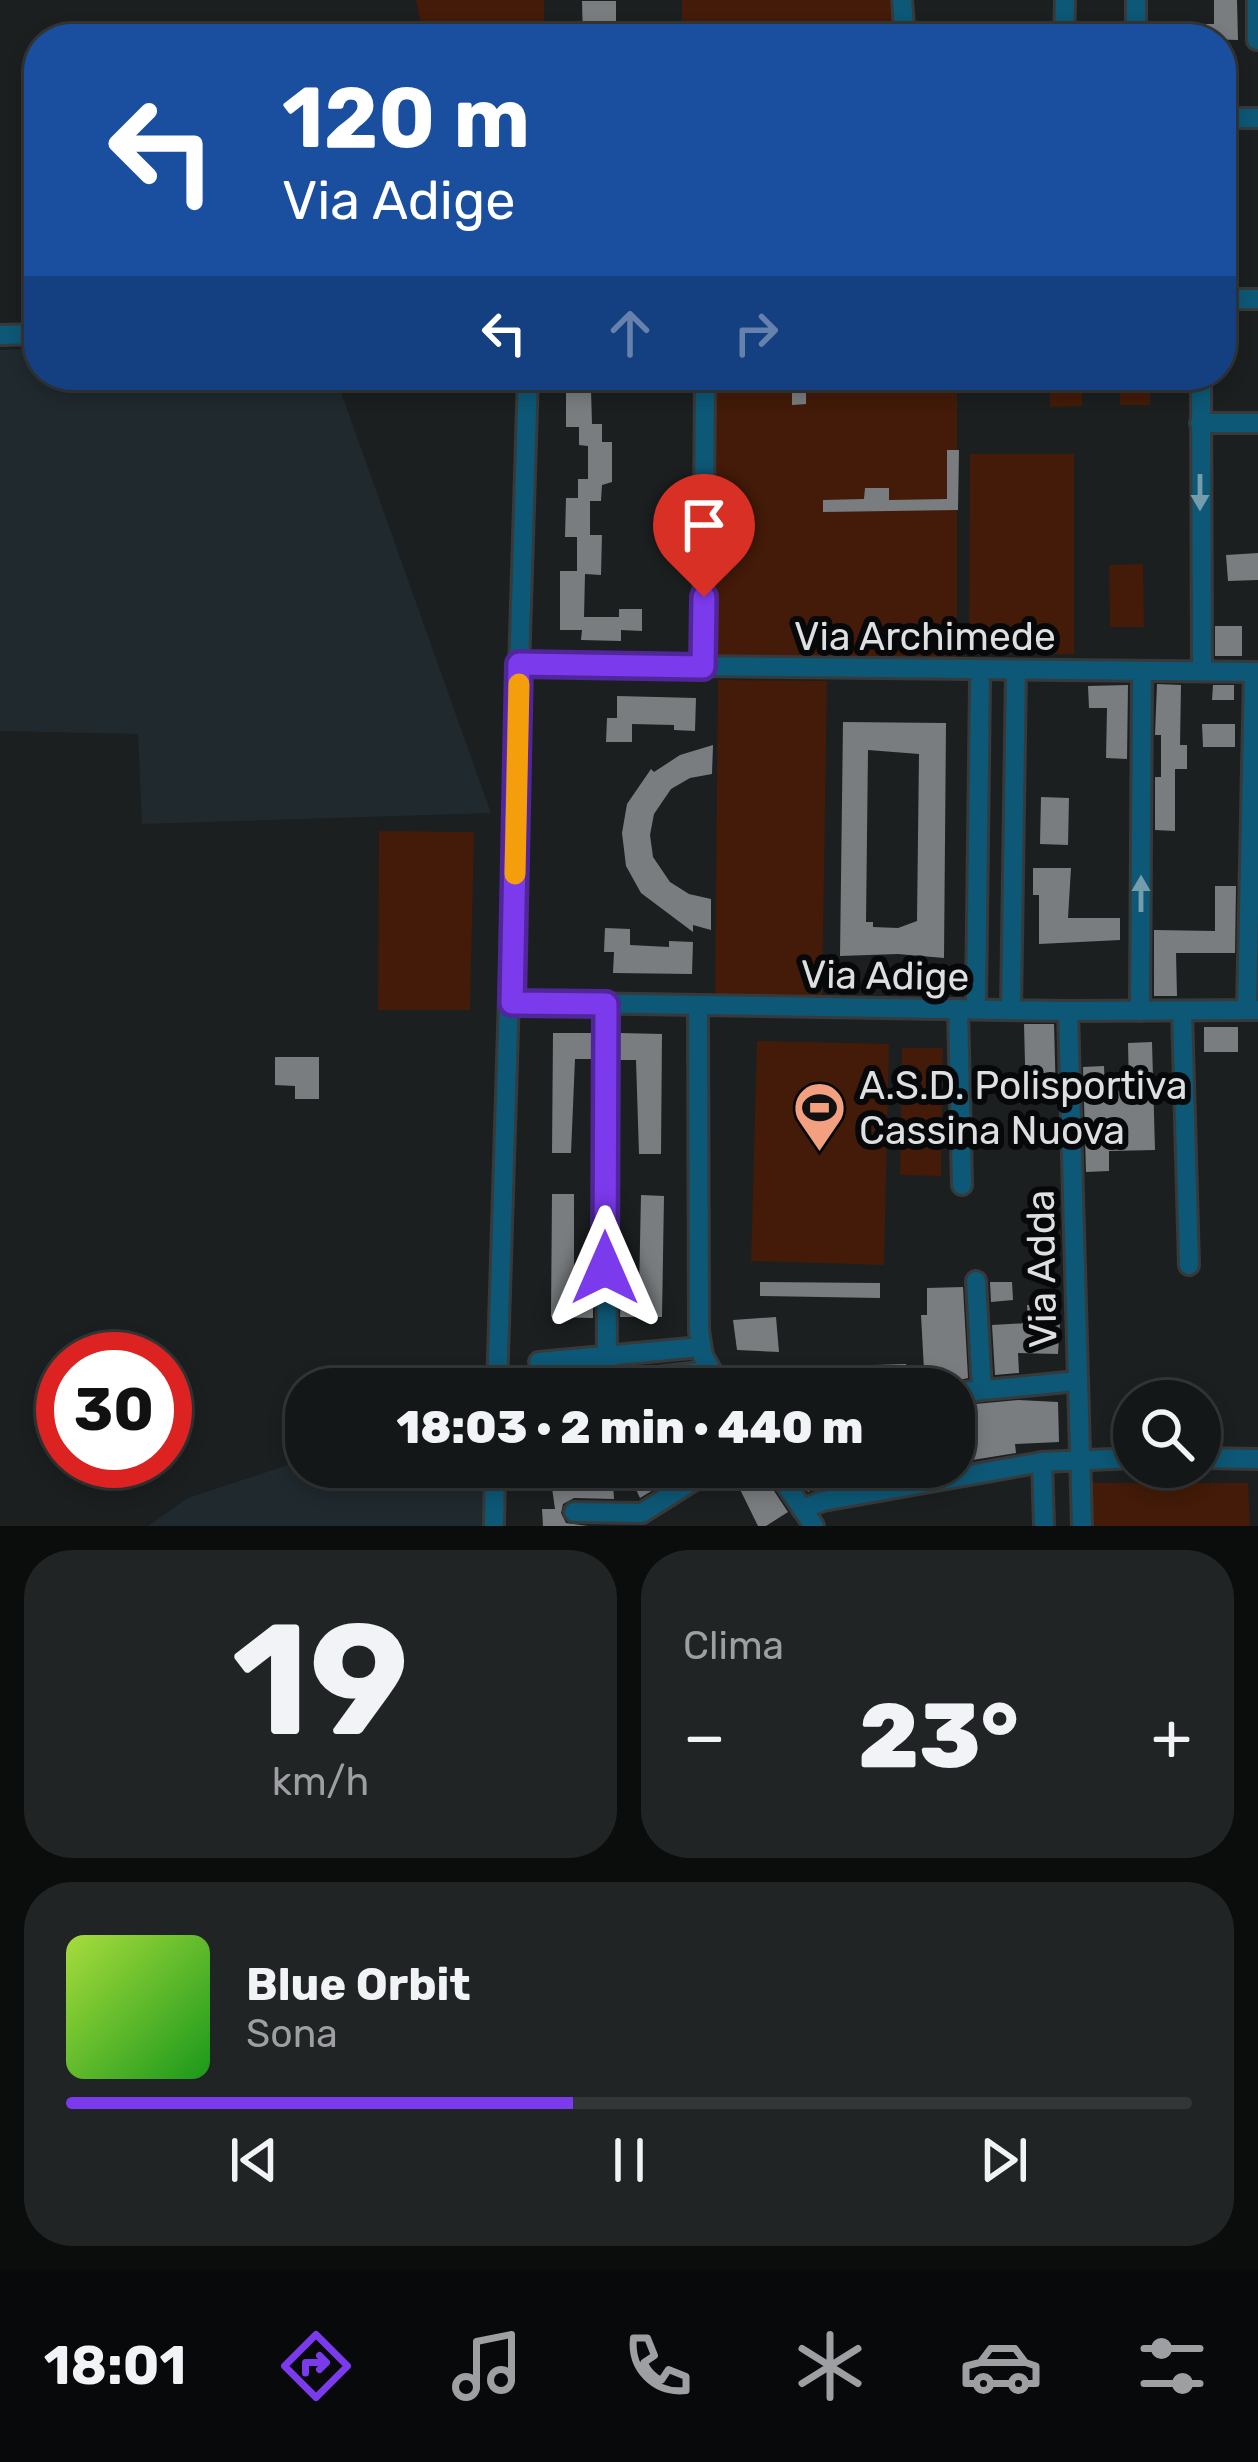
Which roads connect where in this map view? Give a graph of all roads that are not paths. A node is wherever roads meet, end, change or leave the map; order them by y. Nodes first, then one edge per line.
1 (1257, 0) edge
2 (1257, 40) edge
3 (528, 390) edge
4 (705, 390) edge
5 (1201, 390) edge
6 (1200, 423) junction
7 (1258, 423) edge
8 (519, 664) junction
9 (703, 667) junction
10 (1016, 670) junction
11 (1142, 670) junction
12 (1202, 671) junction
13 (1256, 672) edge
14 (980, 682) dead end
15 (979, 838) junction
16 (1013, 840) junction
17 (512, 1003) junction
18 (606, 1004) junction
19 (698, 1005) junction
20 (967, 1005) junction
21 (1252, 1009) edge
22 (1011, 1010) junction
23 (1068, 1011) junction
24 (1140, 1011) junction
25 (1182, 1014) junction
26 (962, 1185) dead end
27 (1189, 1264) dead end
28 (976, 1281) dead end
29 (690, 1348) dead end
30 (605, 1356) junction
31 (539, 1362) dead end
32 (498, 1368) edge
33 (606, 1368) edge
34 (709, 1368) edge
35 (1077, 1381) junction
36 (982, 1390) junction
37 (975, 1391) edge
38 (1113, 1458) edge
39 (1221, 1458) edge
40 (1081, 1459) junction
41 (1258, 1459) edge
42 (1042, 1462) junction
43 (495, 1488) edge
44 (683, 1488) edge
45 (788, 1488) edge
46 (574, 1512) dead end
47 (807, 1516) edge
48 (494, 1526) edge
49 (785, 1526) edge
50 (1045, 1526) edge
51 (1082, 1526) edge

1 - 2 street
3 - 8 street
4 - 9 street
5 - 6 street
6 - 7 street
6 -> 12 street
8 - 9 street, Via Archimede
8 - 17 street
9 - 10 street, Via Archimede
10 - 11 street, Via Archimede
10 - 16 street
11 - 12 street, Via Archimede
24 -> 11 street
12 - 13 street, Via Archimede
13 - 21 street
14 - 15 street
15 - 16 street
15 - 20 street
16 - 22 street
17 - 18 street, Via Adige
17 - 32 street
18 - 19 street, Via Adige
18 - 30 street
19 - 20 street, Via Adige
19 - 34 street
20 - 22 street, Via Adige
20 - 26 street
21 - 25 street, Via Adige
22 - 23 street, Via Adige
23 - 24 street, Via Adige
23 - 35 street, Via Adda
24 - 25 street, Via Adige
25 - 27 street
28 - 36 street
29 - 30 street
30 - 31 street
30 - 33 street
35 - 36 street
35 - 40 street, Via Adda
36 - 37 street
38 - 40 street
39 - 41 street
40 - 42 street
40 - 51 street, Via Adda
42 - 47 street
42 - 50 street
43 - 48 street
44 - 46 street
45 - 47 street
47 - 49 street

